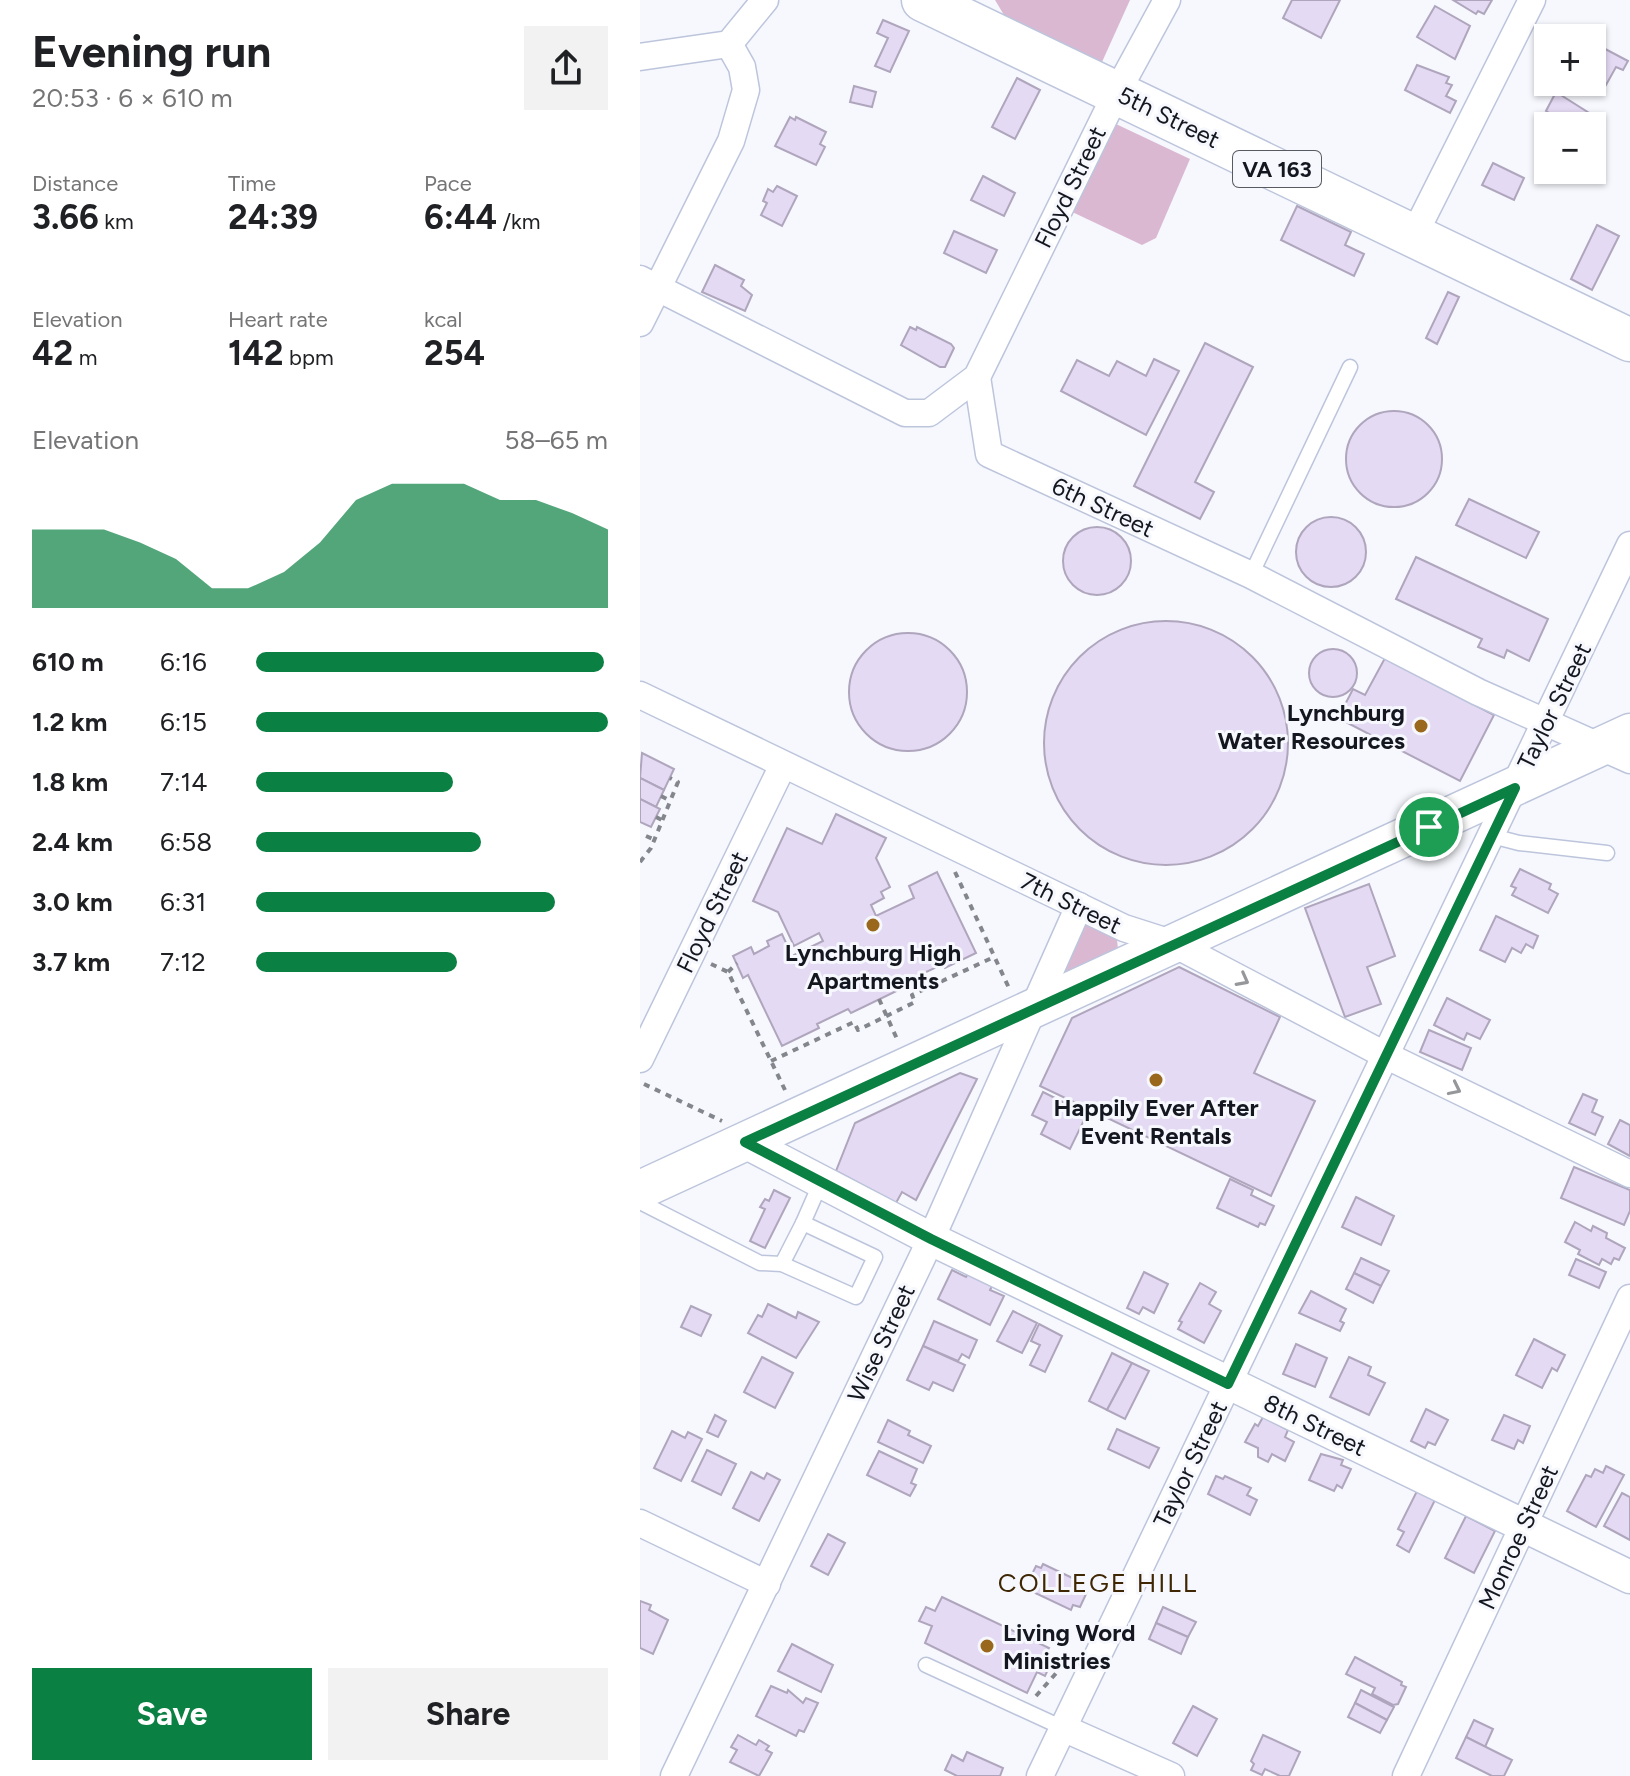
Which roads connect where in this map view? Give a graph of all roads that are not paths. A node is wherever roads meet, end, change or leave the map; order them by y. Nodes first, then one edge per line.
1 (765, 0) edge
2 (923, 0) edge
3 (1167, 0) edge
4 (1532, 0) edge
5 (729, 44) junction
6 (640, 57) edge
7 (1117, 92) junction
8 (1414, 235) junction
9 (648, 283) edge
10 (640, 323) edge
11 (1630, 340) edge
12 (1350, 367) dead end
13 (977, 377) junction
14 (1630, 545) edge
15 (1251, 575) junction
16 (640, 695) edge
17 (1545, 724) junction
18 (1620, 746) edge
19 (783, 765) junction
20 (1515, 788) junction
21 (1492, 836) junction
22 (1607, 853) dead end
23 (1079, 906) junction
24 (1174, 944) junction
25 (1023, 1000) junction
26 (1385, 1055) junction
27 (642, 1071) edge
28 (736, 1132) junction
29 (1630, 1174) edge
30 (821, 1182) junction
31 (640, 1190) edge
32 (640, 1202) edge
33 (803, 1223) junction
34 (931, 1239) junction
35 (782, 1264) junction
36 (1630, 1298) edge
37 (1228, 1384) junction
38 (640, 1523) edge
39 (1524, 1526) junction
40 (1630, 1577) edge
41 (767, 1584) junction
42 (926, 1665) dead end
43 (1063, 1728) junction
44 (674, 1776) edge
45 (1040, 1776) edge
46 (1171, 1776) edge
47 (1406, 1776) edge

1 - 5 street
2 - 7 main road, 5th Street / VA 163
3 - 7 street, Floyd Street
4 - 8 street
5 - 6 street
5 - 9 street
7 - 8 main road, 5th Street / VA 163
7 - 13 street, Floyd Street
8 - 11 main road, 5th Street / VA 163
9 - 10 street
9 - 13 street
12 - 15 lane
13 - 15 street, 6th Street
14 - 17 street, Taylor Street
15 - 17 street, 6th Street
16 - 19 street, 7th Street
17 - 18 street, 6th Street
17 - 20 street, Taylor Street
18 - 20 main road
19 - 23 street, 7th Street
19 - 27 street, Floyd Street
20 - 21 street, Taylor Street
20 - 24 main road
21 - 22 lane
21 - 26 street, Taylor Street
23 - 24 street, 7th Street
23 - 25 street, Wise Street
24 - 25 main road
24 -> 26 street, 7th Street
25 - 28 main road
25 - 34 street, Wise Street
26 -> 29 street, 7th Street
26 - 37 street, Taylor Street
28 - 30 street, 8th Street
28 - 31 main road
30 - 33 lane
30 - 34 street, 8th Street
32 - 35 lane
33 - 35 lane
33 - 35 lane
34 - 37 street, 8th Street
34 - 41 street, Wise Street
36 - 39 street, Monroe Street
37 - 39 street, 8th Street
37 - 43 street, Taylor Street
38 - 41 street
39 - 40 street, 8th Street
39 - 47 street, Monroe Street
41 - 44 street, Wise Street
42 - 43 lane
43 - 45 street, Taylor Street
43 - 46 street

